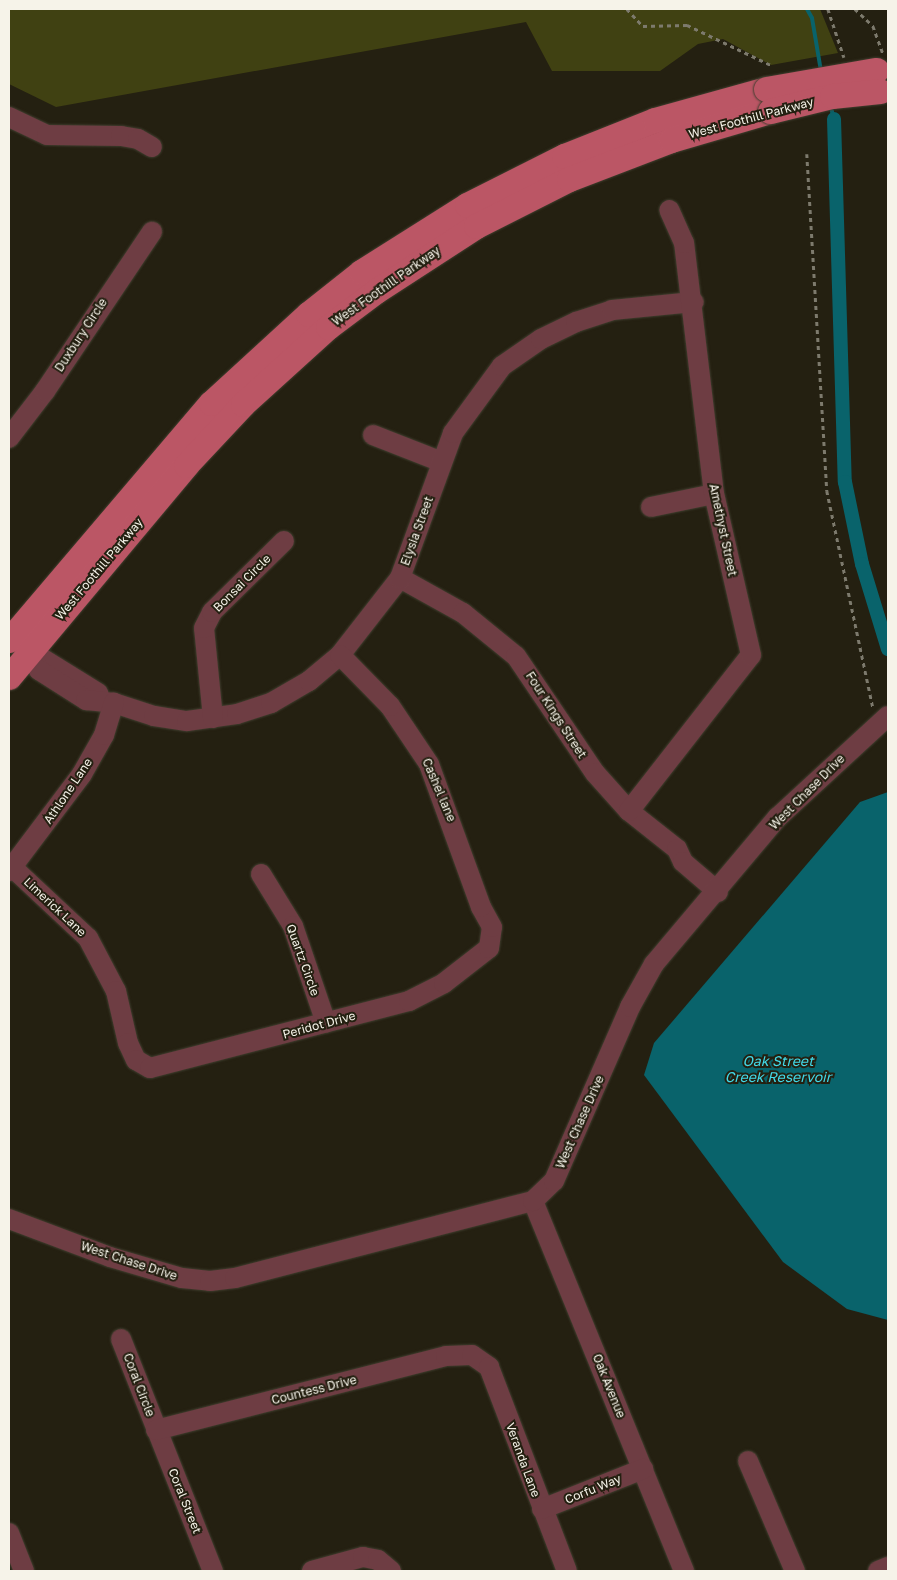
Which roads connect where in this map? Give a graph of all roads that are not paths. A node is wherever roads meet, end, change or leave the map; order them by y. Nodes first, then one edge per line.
1 (884, 78) edge
2 (9, 117) edge
3 (152, 147) dead end
4 (669, 210) dead end
5 (152, 232) dead end
6 (694, 302) junction
7 (373, 435) dead end
8 (9, 438) edge
9 (442, 462) junction
10 (714, 494) junction
11 (651, 507) dead end
12 (284, 542) dead end
13 (400, 578) junction
14 (15, 641) edge
15 (340, 656) junction
16 (9, 676) edge
17 (114, 703) junction
18 (213, 718) junction
19 (882, 721) edge
20 (629, 811) junction
21 (11, 869) edge
22 (261, 874) dead end
23 (722, 887) junction
24 (489, 948) joint
25 (326, 1023) junction
26 (136, 1060) joint
27 (533, 1201) junction
28 (9, 1219) edge
29 (121, 1339) dead end
30 (472, 1355) joint
31 (156, 1430) junction
32 (748, 1461) dead end
33 (643, 1469) junction
34 (542, 1509) junction
35 (9, 1533) edge
36 (385, 1566) edge
37 (888, 1567) edge
38 (24, 1571) edge
39 (213, 1571) edge
40 (312, 1571) edge
41 (567, 1571) edge
42 (684, 1571) edge
43 (795, 1571) edge
44 (878, 1571) edge

1 - 14 main road, West Foothill Parkway, bridge
2 - 3 street
4 - 6 street, Amethyst Street
5 - 8 street, Duxbury Circle
6 - 9 street, Elysia Street
6 - 10 street, Amethyst Street
7 - 9 street
9 - 13 street, Elysia Street
10 - 11 street
10 - 20 street, Amethyst Street
12 - 18 street, Bonsai Circle
13 - 15 street, Elysia Street
13 - 20 street, Four Kings Street
14 - 16 main road, West Foothill Parkway
14 - 17 street, Elysia Street
15 - 18 street, Elysia Street
15 - 24 street, Cashel lane
17 - 18 street, Elysia Street
17 - 21 street, Athlone Lane
19 - 23 street, West Chase Drive
20 - 23 street, Four Kings Street
21 - 26 street, Limerick Lane
22 - 25 street, Quartz Circle
23 - 27 street, West Chase Drive
24 - 25 street, Peridot Drive
25 - 26 street, Peridot Drive
27 - 28 street, West Chase Drive
27 - 33 street, Oak Avenue
29 - 31 street, Coral Circle
30 - 31 street, Countess Drive
30 - 34 street, Veranda Lane
31 - 39 street, Coral Street
32 - 43 street
33 - 34 street, Corfu Way
33 - 42 street, Oak Avenue
34 - 41 street, Veranda Lane
35 - 38 street
36 - 40 street
37 - 44 street

